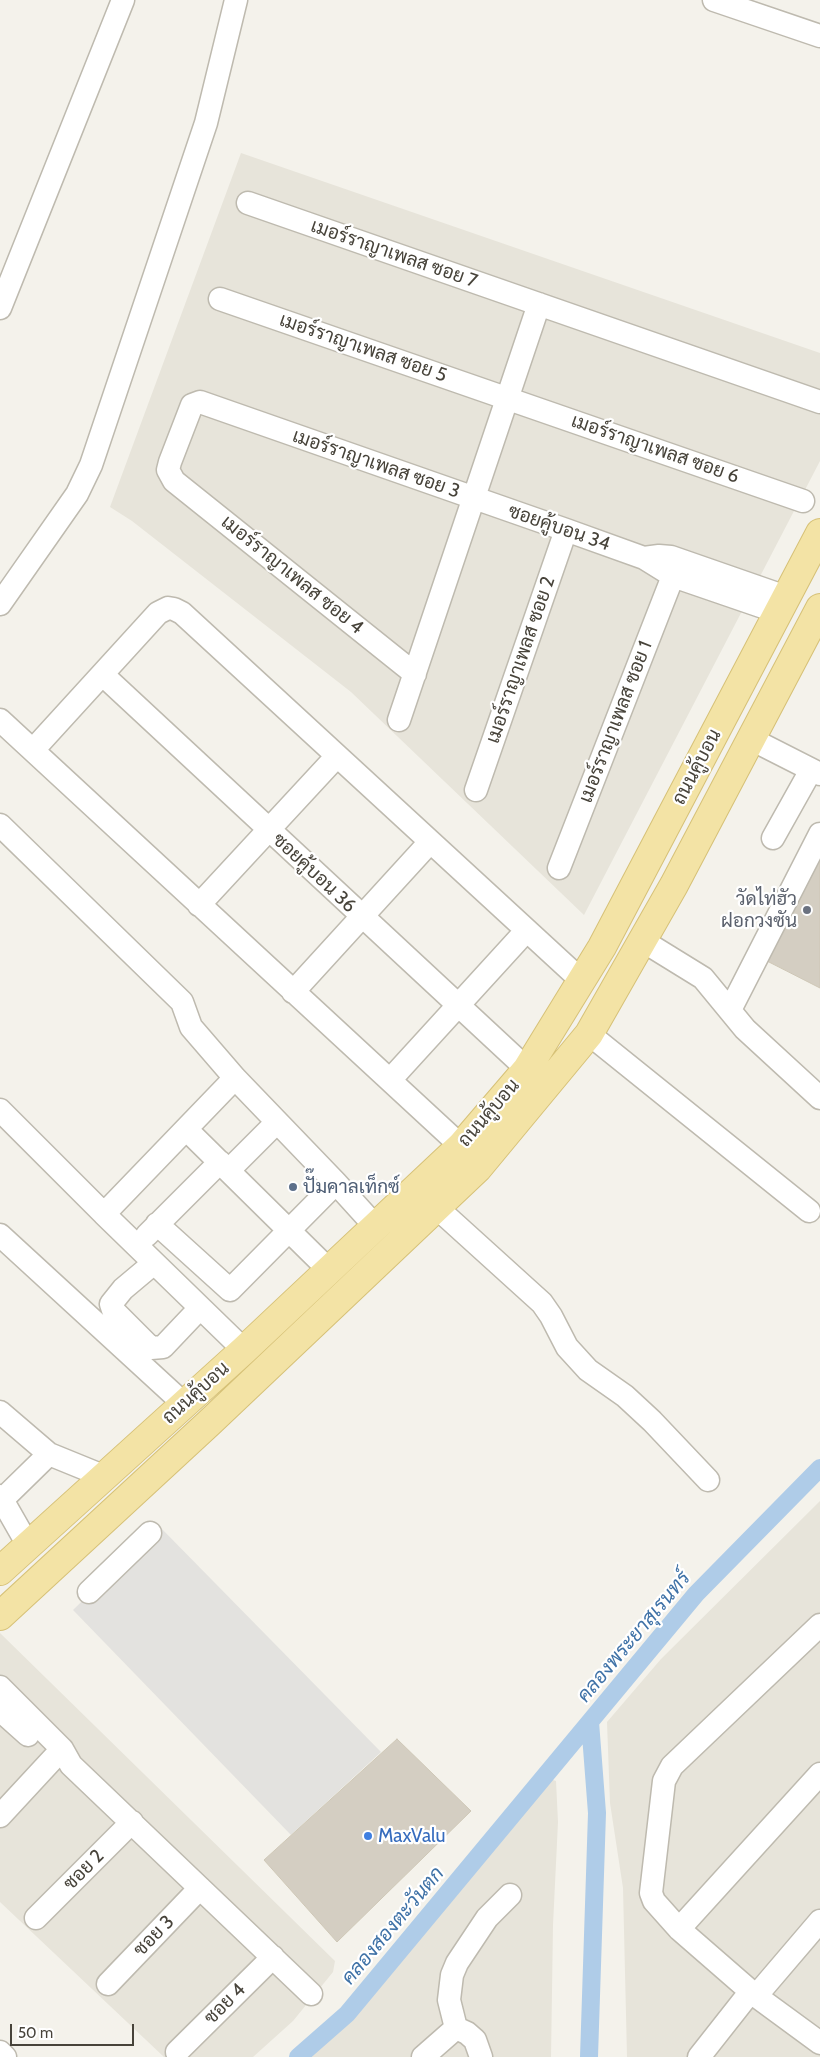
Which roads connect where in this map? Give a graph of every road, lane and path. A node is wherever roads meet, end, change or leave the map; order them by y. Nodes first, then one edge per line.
1 (123, 0) edge
2 (236, 0) edge
3 (714, 0) edge
4 (820, 36) edge
5 (248, 203) dead end
6 (220, 299) dead end
7 (539, 304) junction
8 (0, 308) edge
9 (507, 397) junction
10 (200, 402) joint
11 (820, 402) edge
12 (473, 498) junction
13 (803, 501) dead end
14 (566, 530) junction
15 (820, 533) edge
16 (644, 558) junction
17 (673, 576) junction
18 (0, 604) edge
19 (782, 604) junction
20 (820, 608) edge
21 (813, 636) edge
22 (415, 674) junction
23 (103, 675) junction
24 (0, 720) edge
25 (399, 720) dead end
26 (752, 739) junction
27 (33, 750) junction
28 (337, 756) junction
29 (816, 772) edge
30 (476, 790) dead end
31 (0, 825) edge
32 (270, 831) junction
33 (820, 834) edge
34 (773, 838) dead end
35 (430, 842) junction
36 (559, 868) dead end
37 (199, 906) junction
38 (362, 917) junction
39 (526, 931) junction
40 (642, 941) junction
41 (582, 981) junction
42 (293, 992) junction
43 (458, 1006) junction
44 (730, 1010) junction
45 (589, 1034) junction
46 (527, 1069) junction
47 (235, 1078) junction
48 (390, 1080) junction
49 (820, 1098) edge
50 (0, 1110) edge
51 (276, 1122) junction
52 (186, 1129) junction
53 (461, 1146) junction
54 (224, 1166) junction
55 (336, 1183) junction
56 (436, 1207) junction
57 (809, 1211) dead end
58 (104, 1214) junction
59 (157, 1224) junction
60 (375, 1226) junction
61 (290, 1230) junction
62 (0, 1235) edge
63 (135, 1246) junction
64 (154, 1264) junction
65 (329, 1270) junction
66 (200, 1308) junction
67 (269, 1326) junction
68 (289, 1346) junction
69 (244, 1350) junction
70 (184, 1403) junction
71 (0, 1412) edge
72 (49, 1454) junction
73 (103, 1476) junction
74 (708, 1480) dead end
75 (2, 1497) edge
76 (150, 1533) dead end
77 (28, 1545) junction
78 (0, 1571) edge
79 (89, 1592) dead end
80 (0, 1616) edge
81 (820, 1625) edge
82 (0, 1687) edge
83 (0, 1710) edge
84 (63, 1757) junction
85 (820, 1774) edge
86 (0, 1816) edge
87 (132, 1822) junction
88 (200, 1888) junction
89 (510, 1895) dead end
90 (36, 1918) dead end
91 (820, 1921) edge
92 (679, 1929) junction
93 (273, 1957) junction
94 (108, 1984) dead end
95 (754, 1993) junction
96 (311, 1994) dead end
97 (456, 2028) junction
98 (820, 2043) edge
99 (0, 2052) edge
100 (177, 2052) dead end
101 (5, 2057) edge
102 (423, 2057) edge
103 (481, 2057) edge
104 (699, 2057) edge

1 - 8 street
2 - 18 street
3 - 4 street
5 - 7 street, เมอร์ราญาเพลส ซอย 7
6 - 9 street, เมอร์ราญาเพลส ซอย 5
7 - 9 street
7 - 11 street, เมอร์ราญาเพลส ซอย 7
9 - 12 street
9 - 13 street, เมอร์ราญาเพลส ซอย 6
10 - 12 street, เมอร์ราญาเพลส ซอย 3
10 - 22 street, เมอร์ราญาเพลส ซอย 4
12 - 14 street, ซอยคู้บอน 34
12 - 22 street, เมอร์ราญาเพลส ซอย 3
14 - 16 street, ซอยคู้บอน 34
14 - 30 street, เมอร์ราญาเพลส ซอย 2
15 - 19 main road, ถนนคู้บอน
16 - 17 street, ซอยคู้บอน 34
16 - 19 street, ซอยคู้บอน 34
17 - 19 street, ซอยคู้บอน 34
17 - 36 street, เมอร์ราญาเพลส ซอย 1
19 - 41 main road, ถนนคู้บอน
20 - 21 main road, ถนนคู้บอน
21 - 26 main road, ถนนคู้บอน
22 - 25 street, เมอร์ราญาเพลส ซอย 3
23 - 27 street
23 - 28 street
23 - 32 street, ซอยคู้บอน 36
24 - 27 street
26 - 29 street
26 - 40 main road, ถนนคู้บอน
27 - 37 street
28 - 32 street
28 - 35 street
29 - 34 street
31 - 47 street
32 - 37 street
32 - 38 street, ซอยคู้บอน 36
33 - 44 street
35 - 38 street
35 - 39 street
37 - 42 street
38 - 42 street
38 - 43 street, ซอยคู้บอน 36
39 - 41 street
39 - 43 street
40 - 44 street
40 - 45 main road, ถนนคู้บอน
41 - 46 main road, ถนนคู้บอน
42 - 48 street
43 - 46 street, ซอยคู้บอน 36
43 - 48 street
44 - 49 street
45 - 56 main road, ถนนคู้บอน
45 - 57 street
46 - 53 main road, ถนนคู้บอน
47 - 51 street
47 - 52 street
48 - 53 street
50 - 58 street
51 - 54 street
51 - 55 street
52 - 54 street
52 - 58 street
53 - 60 main road, ถนนคู้บอน
54 - 59 street
54 - 61 street
55 - 60 street
55 - 61 street
56 - 68 main road, ถนนคู้บอน
56 - 74 street
58 - 63 street
59 - 61 street
59 - 63 street
60 - 65 main road, ถนนคู้บอน
61 - 65 street
62 - 70 street
63 - 64 street
64 - 66 street
64 - 66 street
65 - 67 main road, ถนนคู้บอน
66 - 69 street
67 - 68 main road
67 - 69 main road, ถนนคู้บอน
68 - 80 main road, ถนนคู้บอน
69 - 70 main road, ถนนคู้บอน
70 - 73 main road, ถนนคู้บอน
71 - 72 street
72 - 73 street
72 - 75 street
73 - 77 main road, ถนนคู้บอน
75 - 77 street
76 - 79 street
77 - 78 main road, ถนนคู้บอน
81 - 92 street
82 - 84 street
83 - 84 street
84 - 86 street
84 - 87 street
85 - 92 street
87 - 88 street
87 - 90 street, ซอย 2
88 - 93 street
88 - 94 street, ซอย 3
89 - 97 street
91 - 95 street
92 - 95 street
93 - 96 street
93 - 100 street, ซอย 4
95 - 98 street
95 - 104 street
97 - 102 street
97 - 103 street
99 - 101 street

